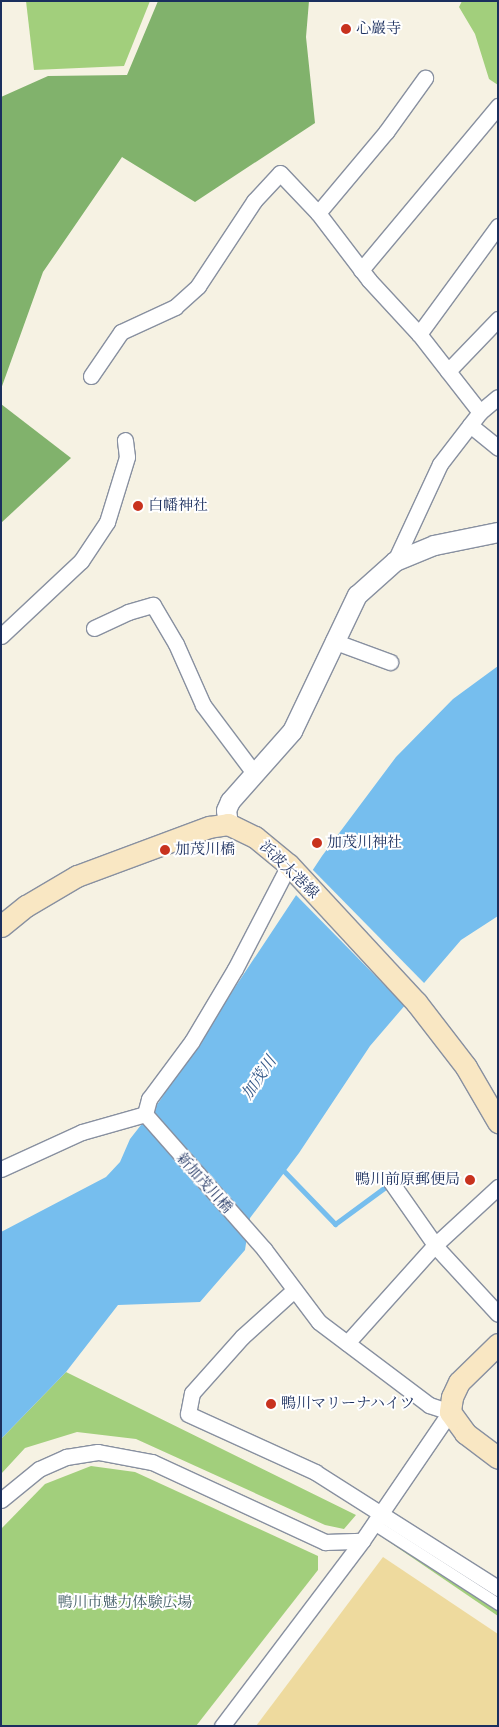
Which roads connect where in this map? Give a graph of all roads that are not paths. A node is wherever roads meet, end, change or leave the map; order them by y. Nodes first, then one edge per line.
1 (425, 78) dead end
2 (498, 106) edge
3 (318, 213) junction
4 (498, 226) edge
5 (361, 270) junction
6 (498, 319) edge
7 (419, 334) junction
8 (448, 371) junction
9 (91, 376) dead end
10 (498, 397) edge
11 (480, 412) junction
12 (470, 425) junction
13 (126, 440) dead end
14 (498, 448) edge
15 (498, 532) edge
16 (394, 561) junction
17 (94, 628) dead end
18 (1, 636) edge
19 (333, 641) junction
20 (390, 662) dead end
21 (254, 773) junction
22 (228, 824) junction
23 (292, 869) junction
24 (1, 926) edge
25 (145, 1115) junction
26 (498, 1122) edge
27 (1, 1169) edge
28 (391, 1182) dead end
29 (498, 1187) edge
30 (435, 1245) junction
31 (294, 1290) junction
32 (498, 1314) edge
33 (347, 1343) junction
34 (498, 1344) edge
35 (450, 1412) junction
36 (498, 1458) edge
37 (1, 1500) edge
38 (377, 1519) junction
39 (362, 1542) junction
40 (498, 1588) edge
41 (498, 1604) edge
42 (222, 1726) edge

1 - 3 street
2 - 5 street
3 - 5 street
3 - 9 street
4 - 7 street
5 - 7 street
6 - 8 street
7 - 8 street
8 - 11 street
10 - 11 street
11 - 12 street
12 - 14 street
12 - 16 street
13 - 18 street
15 - 16 street
16 - 19 street
17 - 21 street
19 - 20 street
19 - 21 street
21 - 22 street
22 - 23 main road, 浜波太港線
22 - 24 main road
23 - 25 street
23 - 26 main road, 浜波太港線
25 - 27 street
25 - 31 street, 新加茂川橋
28 - 30 street
29 - 30 street
30 - 32 street
30 - 33 street
31 - 33 street, 新加茂川橋
31 - 38 street
33 - 35 street, 新加茂川橋
34 - 35 main road
35 - 36 main road
35 - 38 street
37 - 39 street
38 - 39 street
38 - 40 street
38 - 41 street
39 - 42 street

